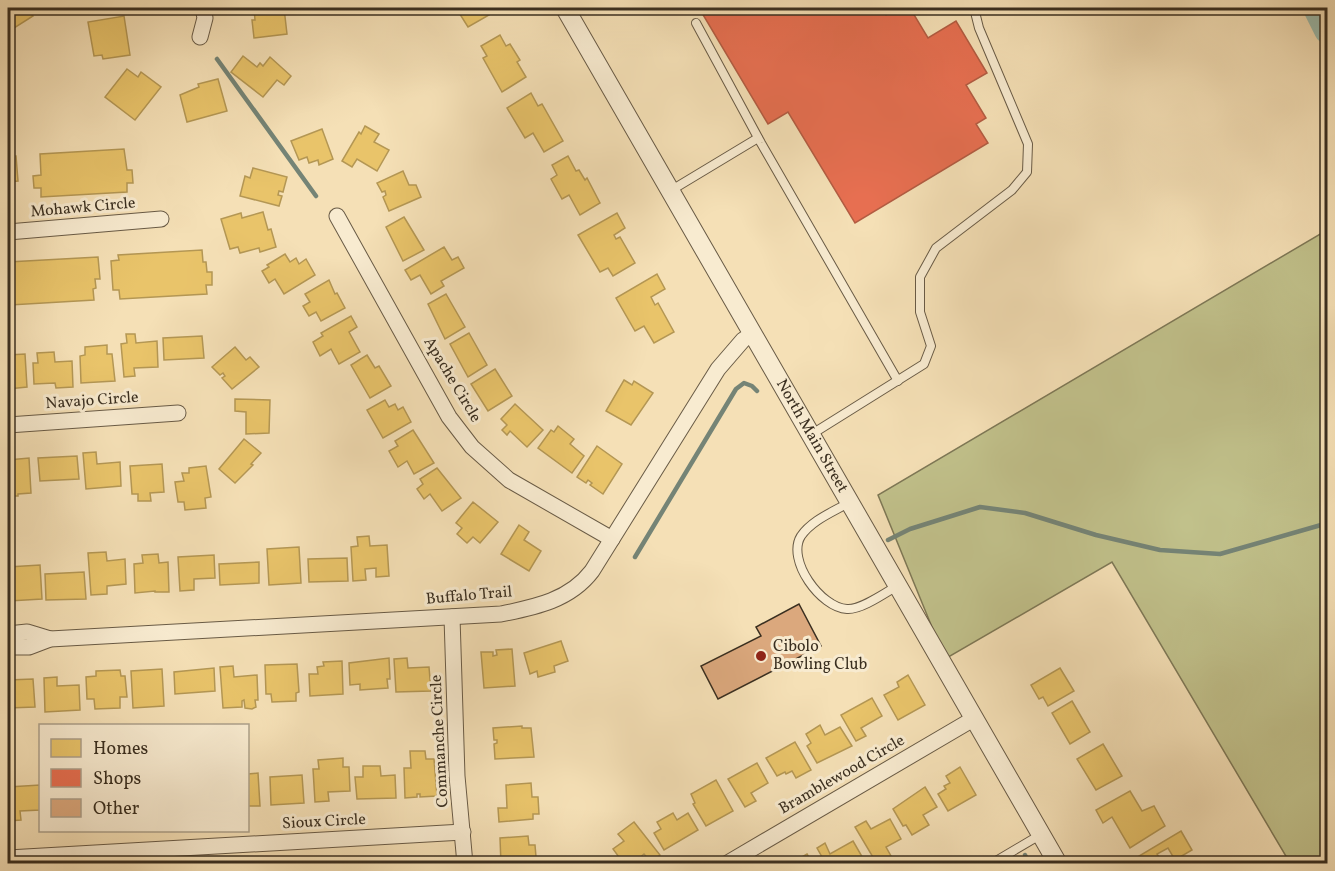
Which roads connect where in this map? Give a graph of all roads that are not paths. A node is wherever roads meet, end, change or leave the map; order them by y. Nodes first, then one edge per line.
1 (203, 8) edge
2 (565, 8) edge
3 (974, 8) edge
4 (696, 23) dead end
5 (200, 36) dead end
6 (758, 138) junction
7 (670, 191) junction
8 (337, 216) dead end
9 (161, 219) dead end
10 (8, 232) edge
11 (752, 333) junction
12 (898, 381) junction
13 (178, 413) dead end
14 (8, 425) edge
15 (811, 435) junction
16 (850, 502) junction
17 (612, 539) junction
18 (898, 586) junction
19 (452, 617) junction
20 (8, 634) edge
21 (50, 639) junction
22 (8, 647) edge
23 (975, 718) junction
24 (464, 832) junction
25 (1041, 834) junction
26 (8, 858) edge
27 (465, 864) edge
28 (726, 864) edge
29 (991, 864) edge
30 (1058, 864) edge

1 - 5 street
2 - 7 street, North Main Street
3 - 12 lane
4 - 6 lane
6 - 7 lane
6 - 12 lane
7 - 11 street, North Main Street
8 - 17 street, Apache Circle
9 - 10 street, Mohawk Circle
11 - 15 street, North Main Street
11 - 17 street, Buffalo Trail
12 - 15 lane
13 - 14 street, Navajo Circle
15 - 16 street, North Main Street
16 - 18 street, North Main Street
16 - 18 lane
17 - 19 street, Buffalo Trail
18 - 23 street, North Main Street
19 - 21 street, Buffalo Trail
19 - 24 street, Commanche Circle
20 - 21 street, Buffalo Trail
21 - 22 street, Buffalo Trail
23 - 25 street, North Main Street
23 - 28 street, Bramblewood Circle
24 - 26 street, Sioux Circle
24 - 27 street, Commanche Circle
25 - 29 lane
25 - 30 street, North Main Street

